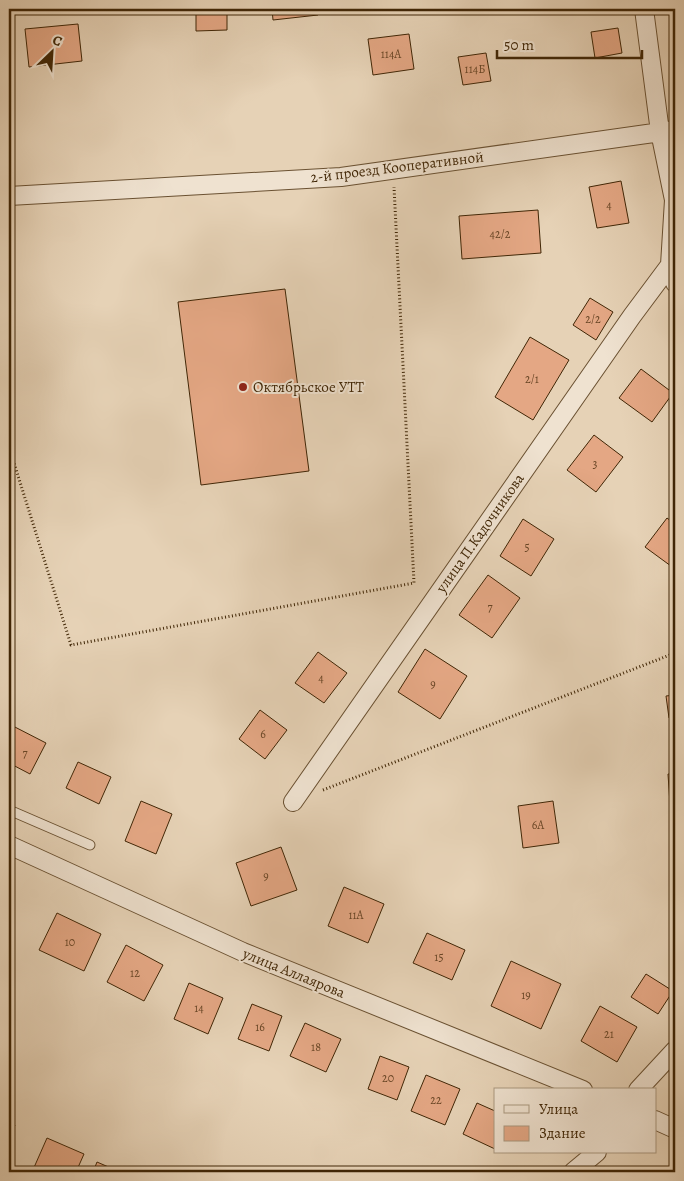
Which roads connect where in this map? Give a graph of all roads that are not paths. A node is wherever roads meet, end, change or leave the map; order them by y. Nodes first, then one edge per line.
1 (644, 9) edge
2 (668, 131) edge
3 (9, 196) edge
4 (670, 265) junction
5 (675, 283) edge
6 (293, 802) dead end
7 (9, 810) edge
8 (9, 844) edge
9 (90, 845) dead end
10 (675, 1050) edge
11 (579, 1088) edge
12 (640, 1088) edge
13 (656, 1120) edge
14 (675, 1129) edge
15 (594, 1154) edge
16 (573, 1172) edge

1 - 2 street
2 - 3 street, 2-й проезд Кооперативной
2 - 4 street
4 - 5 street
4 - 6 street, улица П.Кадочникова
7 - 9 lane
8 - 11 street, улица Аллаярова
10 - 12 street
13 - 14 street
15 - 16 street

